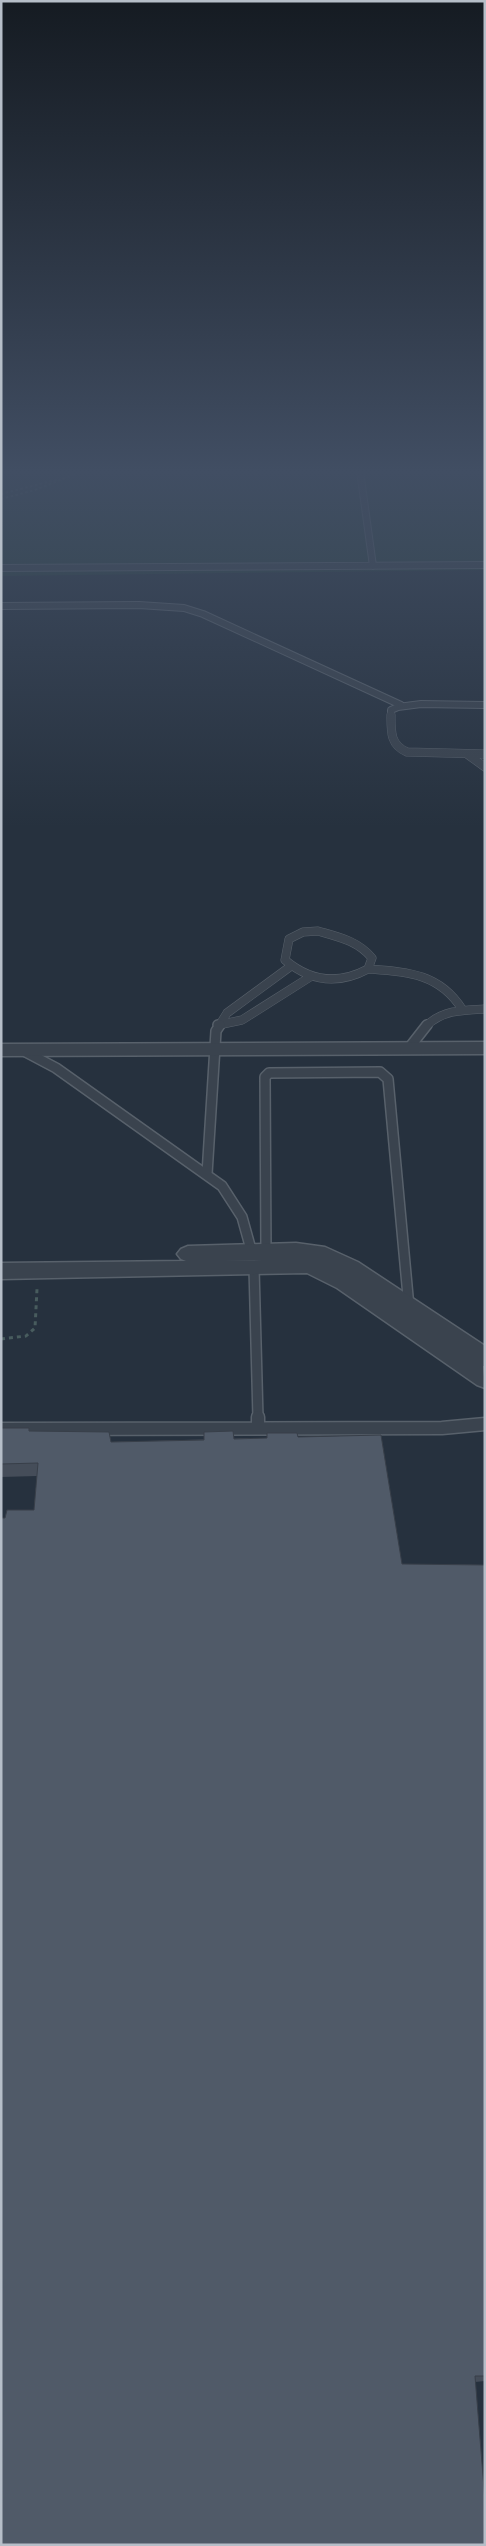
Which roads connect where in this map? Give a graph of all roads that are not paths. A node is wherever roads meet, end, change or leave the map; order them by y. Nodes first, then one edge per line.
1 (1, 606) edge
2 (401, 705) junction
3 (485, 705) edge
4 (467, 754) junction
5 (485, 754) edge
6 (485, 767) edge
7 (291, 966) junction
8 (368, 969) junction
9 (310, 977) junction
10 (462, 1009) junction
11 (485, 1009) edge
12 (218, 1025) junction
13 (409, 1048) junction
14 (485, 1048) edge
15 (213, 1049) junction
16 (1, 1050) edge
17 (22, 1050) junction
18 (208, 1174) junction
19 (1, 1258) edge
20 (257, 1258) junction
21 (1, 1271) edge
22 (409, 1307) junction
23 (485, 1358) edge
24 (485, 1379) edge
25 (485, 1424) edge
26 (258, 1428) junction
27 (1, 1429) edge

1 - 2 lane
2 - 3 lane
2 - 4 lane
4 - 5 lane
4 - 6 lane
7 - 8 lane
7 - 9 lane
7 - 12 lane
8 - 9 lane
8 - 10 lane
9 - 12 lane
10 - 11 lane
10 - 13 lane
12 - 15 lane
13 - 14 street
13 - 15 street
15 - 17 street
15 - 18 lane
16 - 17 street
17 - 18 lane
18 - 20 lane
19 - 20 street
20 - 21 street
20 - 22 street
20 - 22 lane
20 - 24 street
20 - 26 lane
22 - 23 street
25 - 26 lane
26 - 27 lane

